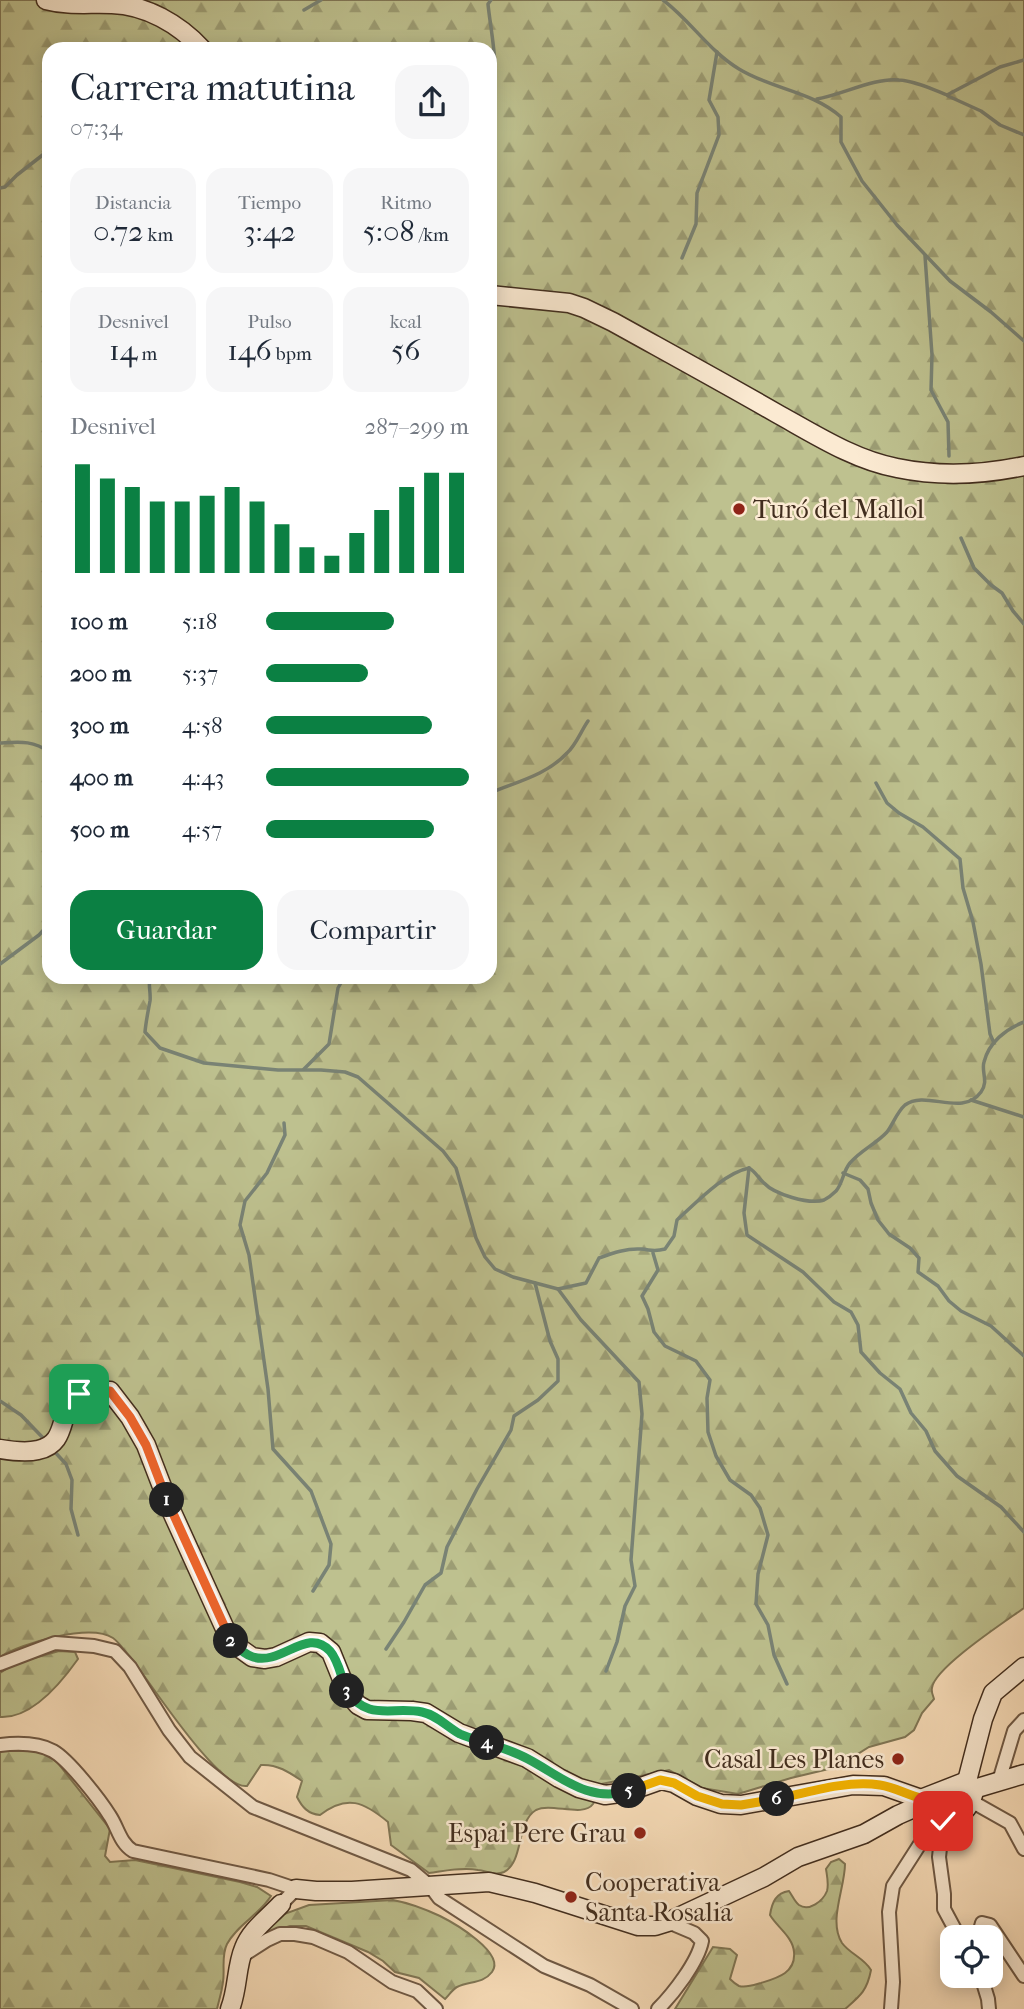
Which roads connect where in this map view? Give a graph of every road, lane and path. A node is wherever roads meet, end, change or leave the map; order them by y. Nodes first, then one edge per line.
1 (47, 0) edge
2 (196, 42) edge
3 (497, 296) edge
4 (1024, 466) edge
5 (0, 1450) edge
6 (0, 1664) edge
7 (1024, 1667) edge
8 (1024, 1720) edge
9 (0, 1745) edge
10 (1024, 1774) edge
11 (999, 1781) junction
12 (971, 1790) junction
13 (922, 1801) junction
14 (939, 1820) junction
15 (1024, 1849) edge
16 (296, 1889) junction
17 (432, 1889) junction
18 (281, 1904) joint
19 (668, 1922) junction
20 (953, 1925) edge
21 (1003, 1944) edge
22 (242, 1956) junction
23 (1024, 1976) edge
24 (985, 1988) edge
25 (230, 2009) edge
26 (436, 2009) edge
27 (632, 2009) edge
28 (658, 2009) edge
29 (891, 2009) edge
30 (989, 2009) edge

1 - 2 street
3 - 4 street
5 - 13 street
6 - 17 street
7 - 12 street
8 - 11 street
9 - 16 street
10 - 11 street
11 - 12 street
12 - 13 street
12 - 14 street
12 - 15 street
13 - 14 street
13 - 19 street
14 - 20 street
14 - 29 street
16 - 17 street
16 - 18 street
17 - 19 street
17 - 27 street
18 - 22 street
19 - 28 street
21 - 23 street
22 - 25 street
22 - 26 street
24 - 30 street

